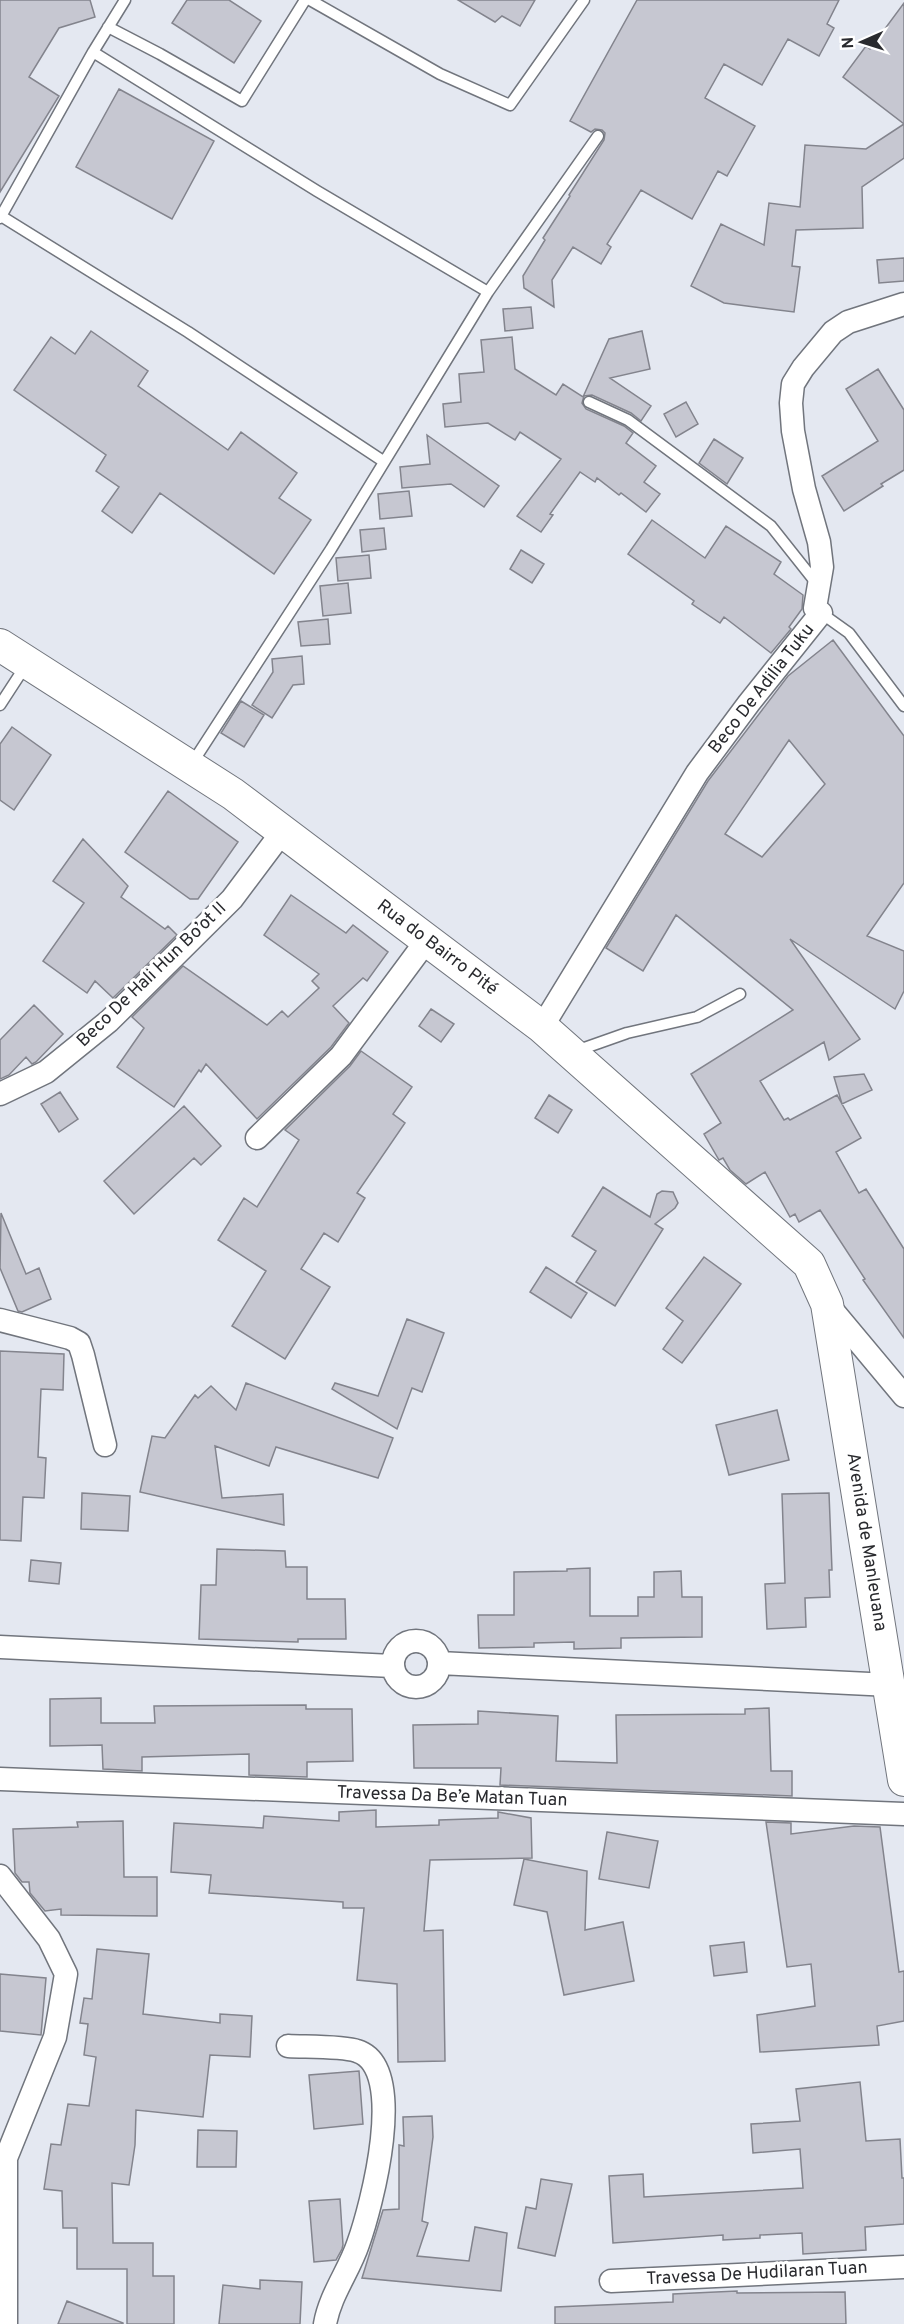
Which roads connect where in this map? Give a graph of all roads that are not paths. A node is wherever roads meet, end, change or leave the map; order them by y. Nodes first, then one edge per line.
1 (125, 0) edge
2 (305, 0) edge
3 (310, 0) edge
4 (584, 0) edge
5 (108, 27) junction
6 (93, 52) junction
7 (598, 136) dead end
8 (1, 217) edge
9 (488, 292) junction
10 (904, 304) edge
11 (589, 402) dead end
12 (383, 461) junction
13 (819, 587) junction
14 (821, 613) junction
15 (0, 645) edge
16 (27, 662) junction
17 (0, 705) edge
18 (904, 706) edge
19 (190, 766) junction
20 (283, 831) junction
21 (427, 940) junction
22 (740, 994) dead end
23 (542, 1027) junction
24 (573, 1052) junction
25 (0, 1094) edge
26 (258, 1138) dead end
27 (827, 1304) junction
28 (0, 1320) edge
29 (904, 1396) edge
30 (105, 1445) dead end
31 (0, 1647) edge
32 (439, 1663) junction
33 (392, 1665) junction
34 (890, 1685) junction
35 (0, 1779) edge
36 (904, 1780) edge
37 (904, 1814) edge
38 (0, 1876) edge
39 (288, 2046) dead end
40 (3, 2178) edge
41 (904, 2267) edge
42 (611, 2282) dead end
43 (6, 2324) edge
44 (326, 2324) edge

1 - 5 lane
2 - 5 lane
3 - 4 lane
5 - 6 lane
6 - 8 lane
6 - 9 lane
7 - 9 lane
8 - 12 lane
9 - 12 lane
10 - 13 street, Beco De Adilia Tuku
11 - 13 lane
12 - 19 lane
13 - 14 street, Beco De Adilia Tuku
14 - 18 lane
14 - 23 street, Beco De Adilia Tuku
15 - 16 main road, Rua do Bairro Pité
16 - 17 lane
16 - 19 main road, Rua do Bairro Pité
19 - 20 main road, Rua do Bairro Pité
20 - 21 main road, Rua do Bairro Pité
20 - 25 street, Beco De Hali Hun Bo’ot II
21 - 23 main road, Rua do Bairro Pité
21 - 26 street
22 - 24 lane
23 - 24 main road, Rua do Bairro Pité
24 - 27 main road, Rua do Bairro Pité
27 - 29 street
27 - 34 main road, Avenida de Manleuana
28 - 30 street
31 - 33 street
32 - 33 street
32 - 33 street
32 - 34 street
34 - 36 main road, Avenida de Manleuana
35 - 37 street, Travessa Da Be’e Matan Tuan
38 - 40 street
39 - 44 street
40 - 43 street
41 - 42 street, Travessa De Hudilaran Tuan

